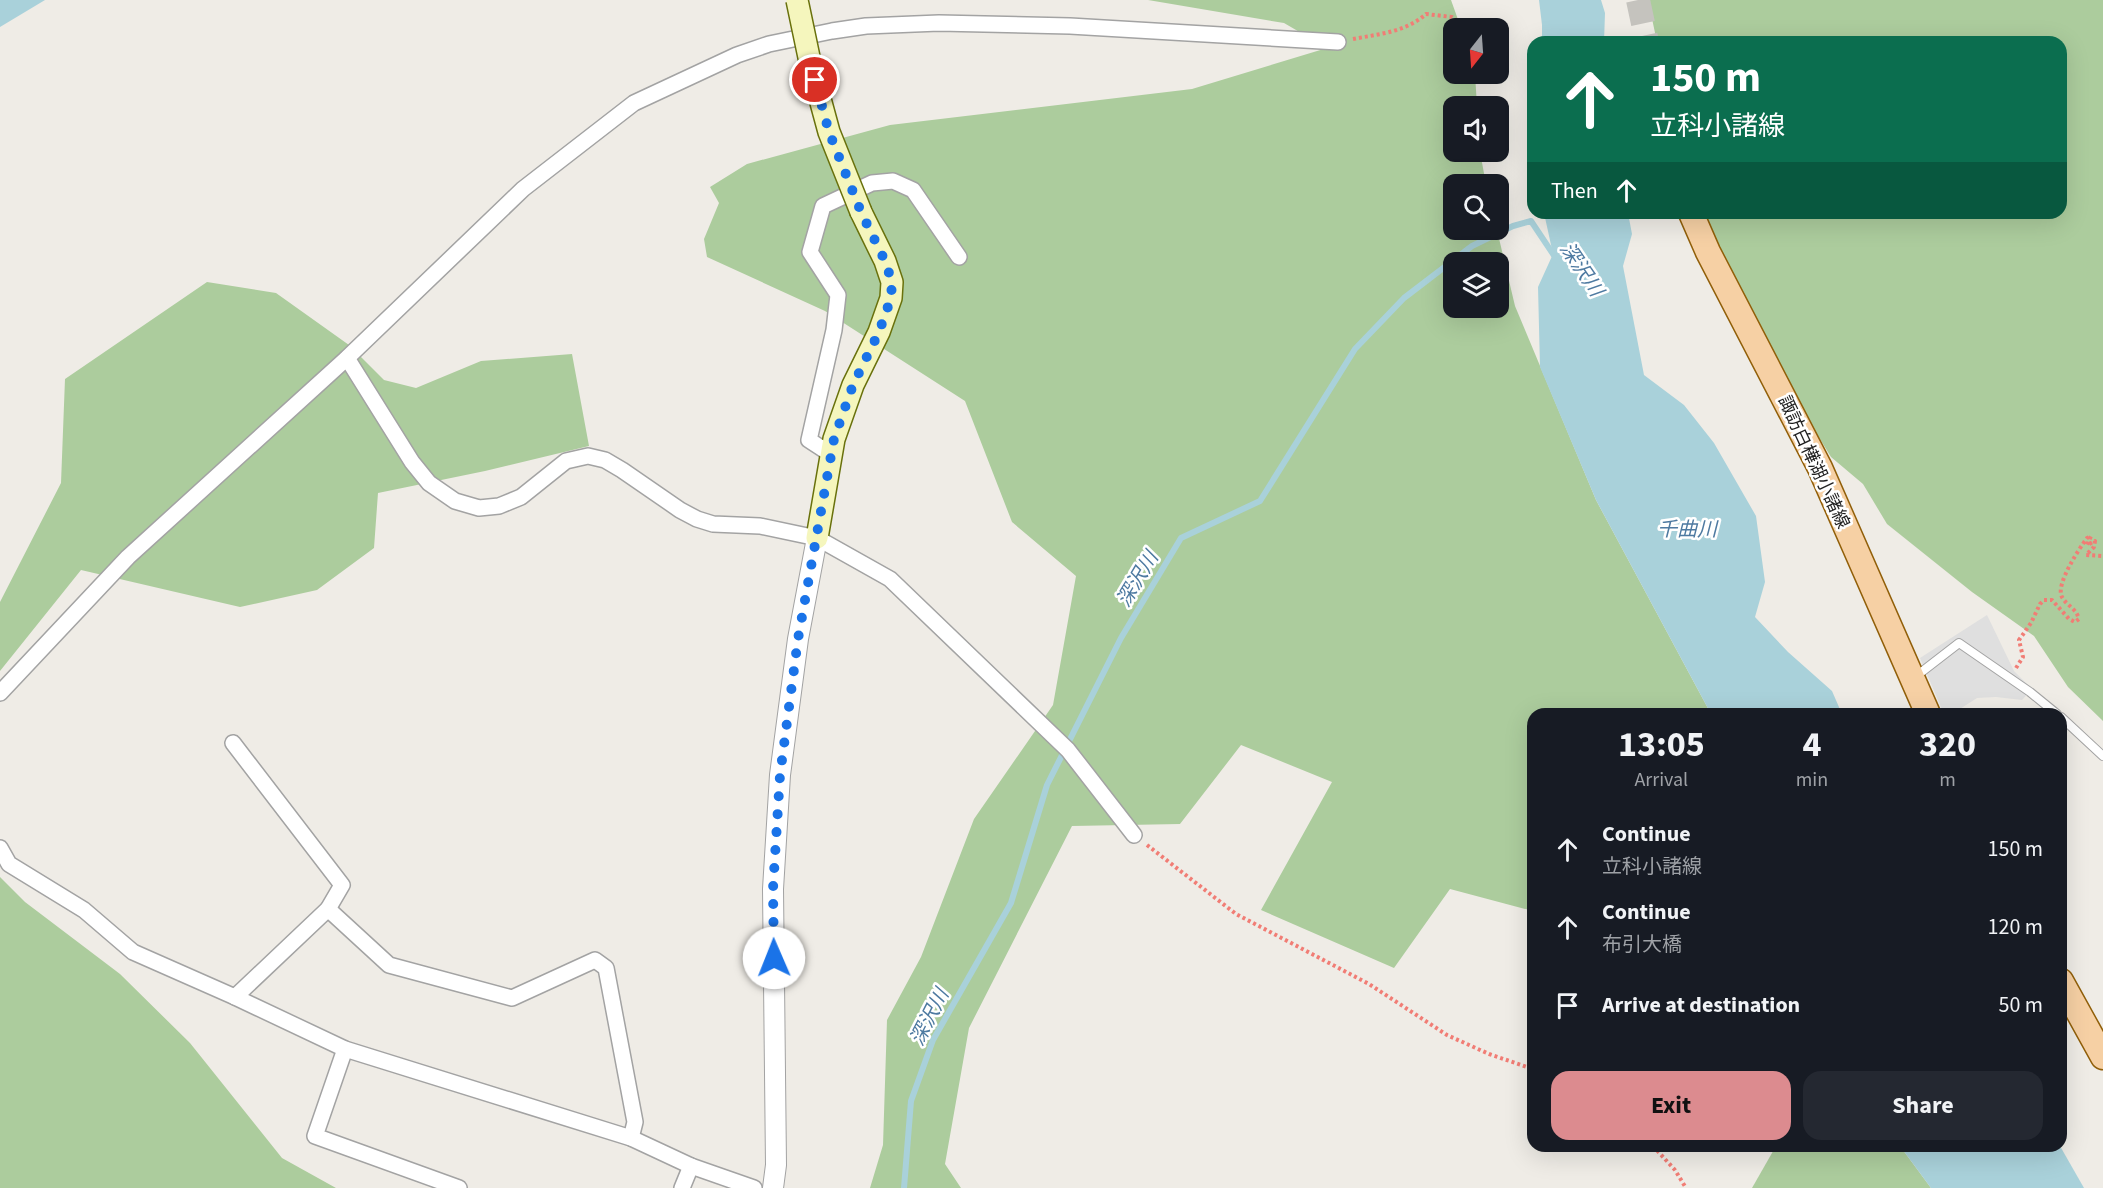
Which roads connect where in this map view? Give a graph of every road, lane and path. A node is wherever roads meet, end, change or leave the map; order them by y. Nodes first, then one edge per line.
1 (797, 0) edge
2 (1453, 18) edge
3 (1338, 42) joint
4 (1694, 219) edge
5 (959, 257) dead end
6 (347, 358) junction
7 (832, 455) junction
8 (817, 538) junction
9 (2103, 556) edge
10 (2014, 672) dead end
11 (1913, 678) junction
12 (0, 693) edge
13 (1926, 708) edge
14 (2050, 708) edge
15 (2067, 723) edge
16 (233, 743) dead end
17 (2103, 756) edge
18 (1134, 835) joint
19 (0, 848) edge
20 (328, 909) junction
21 (2067, 992) edge
22 (235, 997) junction
23 (345, 1049) junction
24 (2103, 1057) edge
25 (1527, 1067) edge
26 (632, 1138) junction
27 (1658, 1152) edge
28 (691, 1166) junction
29 (459, 1188) edge
30 (682, 1188) edge
31 (754, 1188) edge
32 (773, 1188) edge
33 (1686, 1188) edge

1 - 7 main road, bridge
2 - 3 path
3 - 6 street
4 - 11 main road, 諏訪白樺湖小諸線
5 - 7 street
6 - 8 street
6 - 12 street
7 - 8 main road
8 - 18 street
8 - 32 street
9 - 10 path
11 - 13 main road, 諏訪白樺湖小諸線
11 - 14 lane
15 - 17 lane
16 - 20 street
18 - 25 path
19 - 22 street
20 - 22 street
20 - 26 street
21 - 24 main road
22 - 23 street
23 - 26 street
23 - 29 street
26 - 28 street
27 - 33 path
28 - 30 street
28 - 31 street

